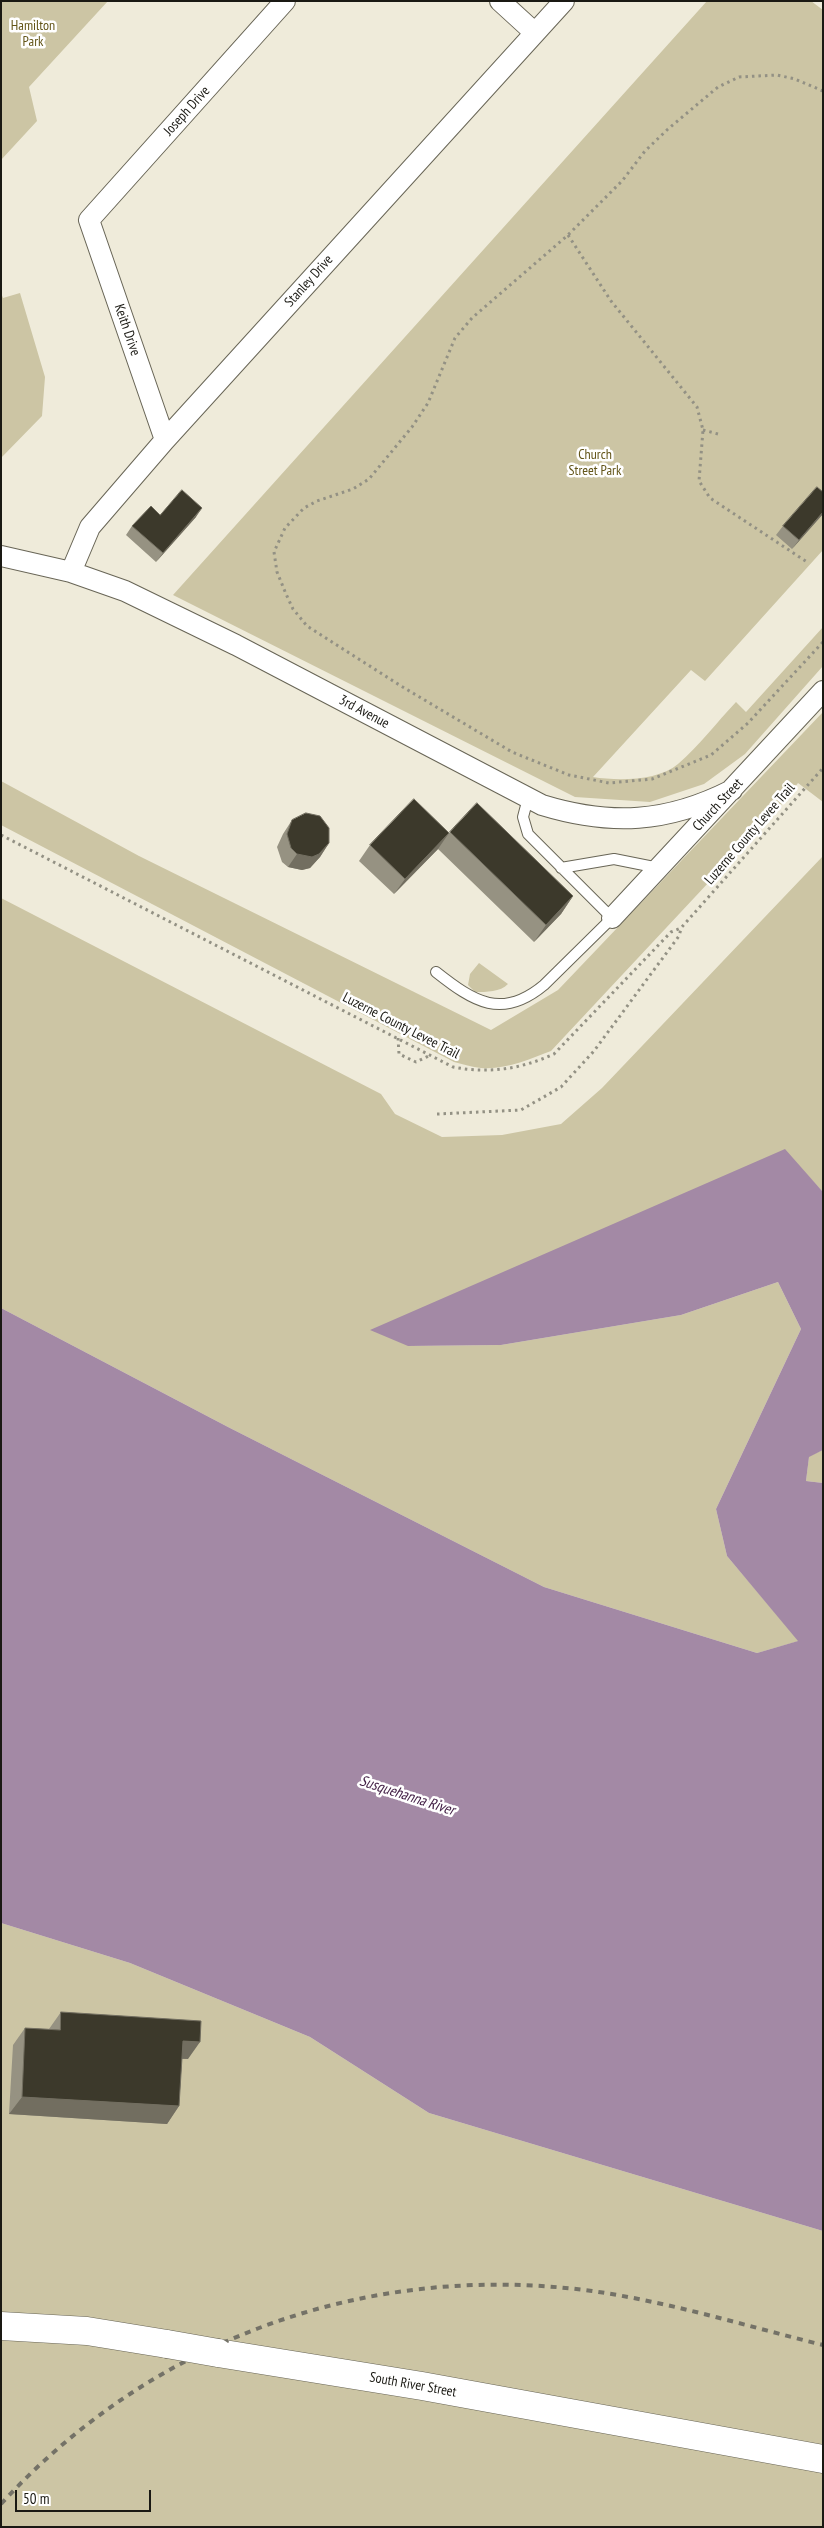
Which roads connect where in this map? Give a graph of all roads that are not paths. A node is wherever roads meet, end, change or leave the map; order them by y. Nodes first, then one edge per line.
1 (285, 1) edge
2 (500, 1) edge
3 (564, 1) edge
4 (535, 32) junction
5 (89, 220) joint
6 (165, 440) junction
7 (1, 556) edge
8 (71, 572) junction
9 (823, 691) edge
10 (732, 790) junction
11 (528, 798) junction
12 (561, 868) junction
13 (659, 868) junction
14 (612, 918) junction
15 (436, 972) dead end
16 (1, 2326) edge
17 (823, 2459) edge

1 - 5 street, Joseph Drive
2 - 4 street
3 - 4 street, Stanley Drive
4 - 6 street, Stanley Drive
5 - 6 street, Keith Drive
6 - 8 street, Stanley Drive
7 - 8 street, 3rd Avenue
8 - 11 street, 3rd Avenue
9 - 10 street, Church Street
10 - 11 street, 3rd Avenue
10 - 13 street, Church Street
11 - 12 lane
12 - 13 lane
12 - 14 lane
13 - 14 street, Church Street
14 - 15 lane
16 - 17 main road, South River Street, bridge

